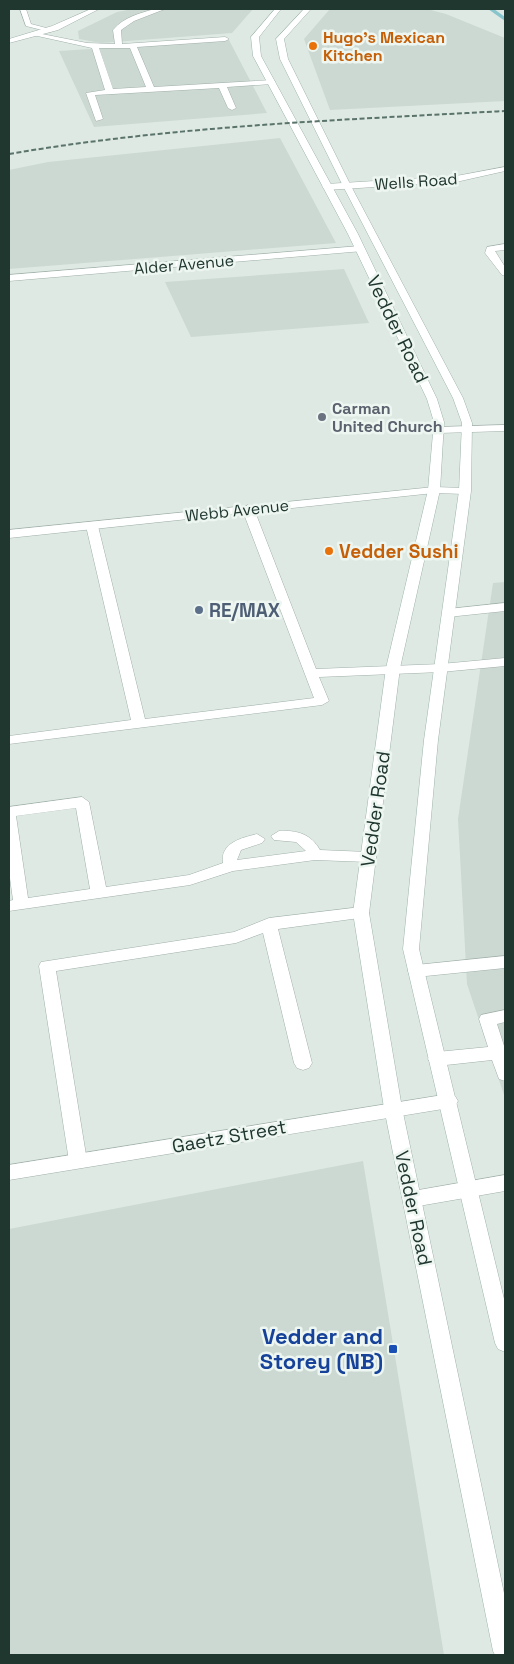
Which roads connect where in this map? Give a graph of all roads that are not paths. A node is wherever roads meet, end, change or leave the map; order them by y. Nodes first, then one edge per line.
1 (96, 9) edge
2 (162, 9) edge
3 (278, 9) edge
4 (308, 9) edge
5 (26, 12) edge
6 (50, 30) junction
7 (37, 35) junction
8 (225, 39) dead end
9 (9, 41) edge
10 (95, 46) junction
11 (118, 46) junction
12 (132, 46) junction
13 (266, 72) junction
14 (257, 73) dead end
15 (228, 75) dead end
16 (272, 82) junction
17 (222, 85) junction
18 (149, 86) junction
19 (110, 92) junction
20 (232, 108) dead end
21 (99, 118) dead end
22 (505, 169) edge
23 (347, 186) junction
24 (326, 187) junction
25 (505, 247) edge
26 (360, 249) junction
27 (505, 273) edge
28 (9, 278) edge
29 (505, 428) edge
30 (439, 430) junction
31 (467, 430) junction
32 (434, 490) junction
33 (465, 491) junction
34 (248, 509) junction
35 (92, 526) junction
36 (9, 534) edge
37 (505, 606) edge
38 (448, 613) junction
39 (505, 662) edge
40 (393, 668) junction
41 (441, 668) junction
42 (311, 673) junction
43 (139, 724) junction
44 (9, 740) edge
45 (9, 812) edge
46 (9, 816) edge
47 (279, 836) dead end
48 (257, 839) dead end
49 (316, 855) junction
50 (368, 856) junction
51 (230, 866) junction
52 (99, 893) junction
53 (15, 905) edge
54 (361, 913) junction
55 (269, 924) junction
56 (505, 962) edge
57 (416, 971) junction
58 (505, 1016) edge
59 (498, 1053) junction
60 (438, 1059) junction
61 (303, 1063) dead end
62 (505, 1074) edge
63 (449, 1101) junction
64 (393, 1108) junction
65 (78, 1162) junction
66 (9, 1173) edge
67 (505, 1183) edge
68 (468, 1188) junction
69 (413, 1199) junction
70 (505, 1343) edge
71 (505, 1651) edge

1 - 6 main road
2 - 11 main road
3 - 13 main road, Vedder Road
4 - 23 main road, Vedder Road
5 - 6 main road
6 - 7 main road
7 - 9 main road
7 - 10 main road
8 - 12 main road
10 - 11 main road
10 - 19 main road
11 - 12 main road
12 - 18 main road
13 - 14 main road
13 - 16 main road, Vedder Road
15 - 18 main road
16 - 17 main road
16 - 24 main road, Vedder Road
17 - 18 main road
17 - 20 main road
18 - 19 main road
19 - 21 main road
22 - 23 main road, Wells Road
23 - 24 main road, Wells Road
23 - 31 main road, Vedder Road
24 - 26 main road, Vedder Road
25 - 27 main road
26 - 28 main road, Alder Avenue
26 - 30 main road, Vedder Road
29 - 31 main road
30 - 31 main road
30 - 32 main road, Vedder Road
31 - 33 main road, Vedder Road
32 - 33 main road, Webb Avenue
32 - 34 main road, Webb Avenue
32 - 40 main road, Vedder Road
33 - 38 main road, Vedder Road
34 - 35 main road, Webb Avenue
34 - 42 main road
35 - 36 main road, Webb Avenue
35 - 43 main road
37 - 38 main road
38 - 41 main road, Vedder Road
39 - 41 main road
40 - 41 main road
40 - 42 main road
40 - 50 main road, Vedder Road
41 - 57 main road, Vedder Road
42 - 43 main road
43 - 44 main road
45 - 52 main road
46 - 53 main road
47 - 49 main road
48 - 51 main road
49 - 50 main road
49 - 51 main road
50 - 54 main road, Vedder Road
51 - 52 main road
52 - 53 main road
54 - 55 main road
54 - 64 main road, Vedder Road
55 - 61 main road
55 - 65 main road
56 - 57 main road
57 - 60 main road, Vedder Road
58 - 59 main road
59 - 60 main road
59 - 62 main road
60 - 63 main road, Vedder Road
63 - 64 main road, Gaetz Street
63 - 68 main road, Vedder Road
64 - 65 main road, Gaetz Street
64 - 69 main road, Vedder Road
65 - 66 main road, Gaetz Street
67 - 68 main road
68 - 69 main road
68 - 70 main road, Vedder Road
69 - 71 main road, Vedder Road

